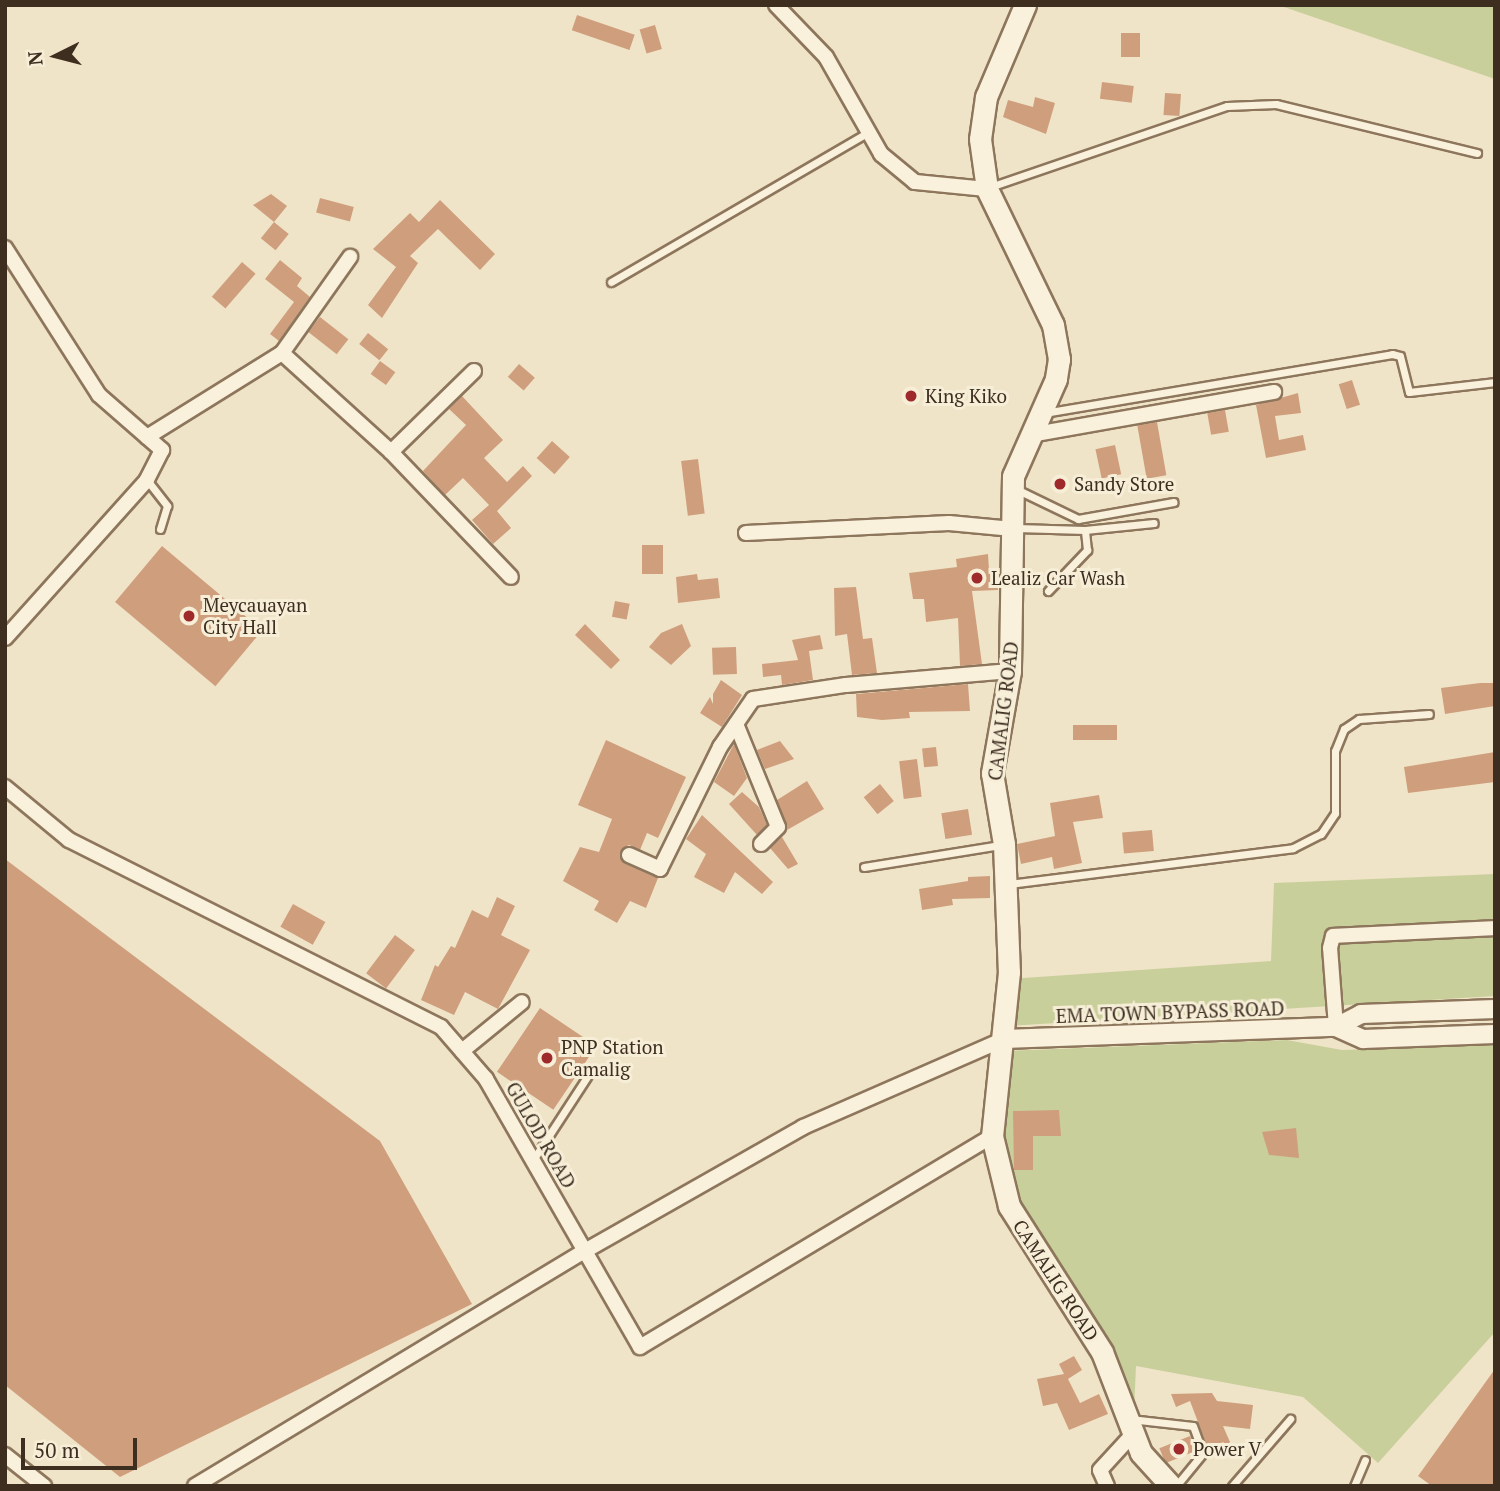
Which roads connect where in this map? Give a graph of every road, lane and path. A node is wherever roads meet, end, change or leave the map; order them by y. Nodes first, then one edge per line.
1 (776, 5) edge
2 (1025, 5) edge
3 (867, 133) junction
4 (1477, 153) dead end
5 (986, 189) junction
6 (5, 248) edge
7 (350, 257) dead end
8 (611, 282) dead end
9 (282, 354) junction
10 (474, 371) dead end
11 (1495, 382) edge
12 (1274, 392) dead end
13 (1040, 414) junction
14 (1030, 435) junction
15 (147, 437) junction
16 (391, 452) junction
17 (147, 480) junction
18 (1013, 485) junction
19 (1173, 502) dead end
20 (1154, 523) dead end
21 (160, 529) dead end
22 (1013, 529) junction
23 (1085, 530) junction
24 (746, 533) dead end
25 (511, 577) dead end
26 (1048, 591) dead end
27 (5, 638) edge
28 (1010, 671) junction
29 (1429, 714) dead end
30 (736, 724) junction
31 (5, 787) edge
32 (761, 844) dead end
33 (1004, 844) junction
34 (629, 855) dead end
35 (864, 867) dead end
36 (1007, 885) junction
37 (1495, 928) edge
38 (523, 1002) dead end
39 (1495, 1009) edge
40 (1336, 1027) junction
41 (1495, 1034) edge
42 (1004, 1039) junction
43 (462, 1051) junction
44 (587, 1077) dead end
45 (992, 1136) junction
46 (533, 1160) junction
47 (585, 1251) junction
48 (1290, 1419) dead end
49 (1130, 1427) junction
50 (5, 1455) edge
51 (1365, 1460) dead end
52 (44, 1486) edge
53 (195, 1486) edge
54 (1107, 1486) edge
55 (1173, 1486) edge
56 (1232, 1486) edge
57 (1354, 1486) edge

1 - 3 street
2 - 5 main road, CAMALIG ROAD
3 - 5 street
3 - 8 lane
4 - 5 lane
5 - 13 main road, CAMALIG ROAD
6 - 15 street
7 - 9 street
9 - 15 street
9 - 16 street
10 - 16 street
11 - 13 lane
12 - 14 street
13 - 14 main road, CAMALIG ROAD
14 - 18 main road, CAMALIG ROAD
15 - 17 street
16 - 25 street
17 - 21 lane
17 - 27 street
18 - 19 lane
18 - 22 main road, CAMALIG ROAD
20 - 23 lane
22 - 23 lane
22 - 24 street
22 - 28 main road, CAMALIG ROAD
23 - 26 lane
28 - 30 street
28 - 33 main road, CAMALIG ROAD
29 - 36 lane
30 - 32 street
30 - 34 street
31 - 43 street, GULOD ROAD
33 - 35 lane
33 - 36 main road, CAMALIG ROAD
36 - 42 main road, CAMALIG ROAD
37 - 40 street
38 - 43 street
39 - 40 street, EMA TOWN BYPASS ROAD
40 - 41 street, EMA TOWN BYPASS ROAD
40 - 42 street, EMA TOWN BYPASS ROAD
42 - 45 main road, CAMALIG ROAD
42 - 47 street
43 - 46 street, GULOD ROAD
44 - 46 lane
45 - 47 street, GULOD ROAD
45 - 49 main road, CAMALIG ROAD
46 - 47 street, GULOD ROAD
47 - 53 street
48 - 56 lane
49 - 54 street
49 - 55 main road, CAMALIG ROAD
49 - 55 lane
50 - 52 street
51 - 57 lane

